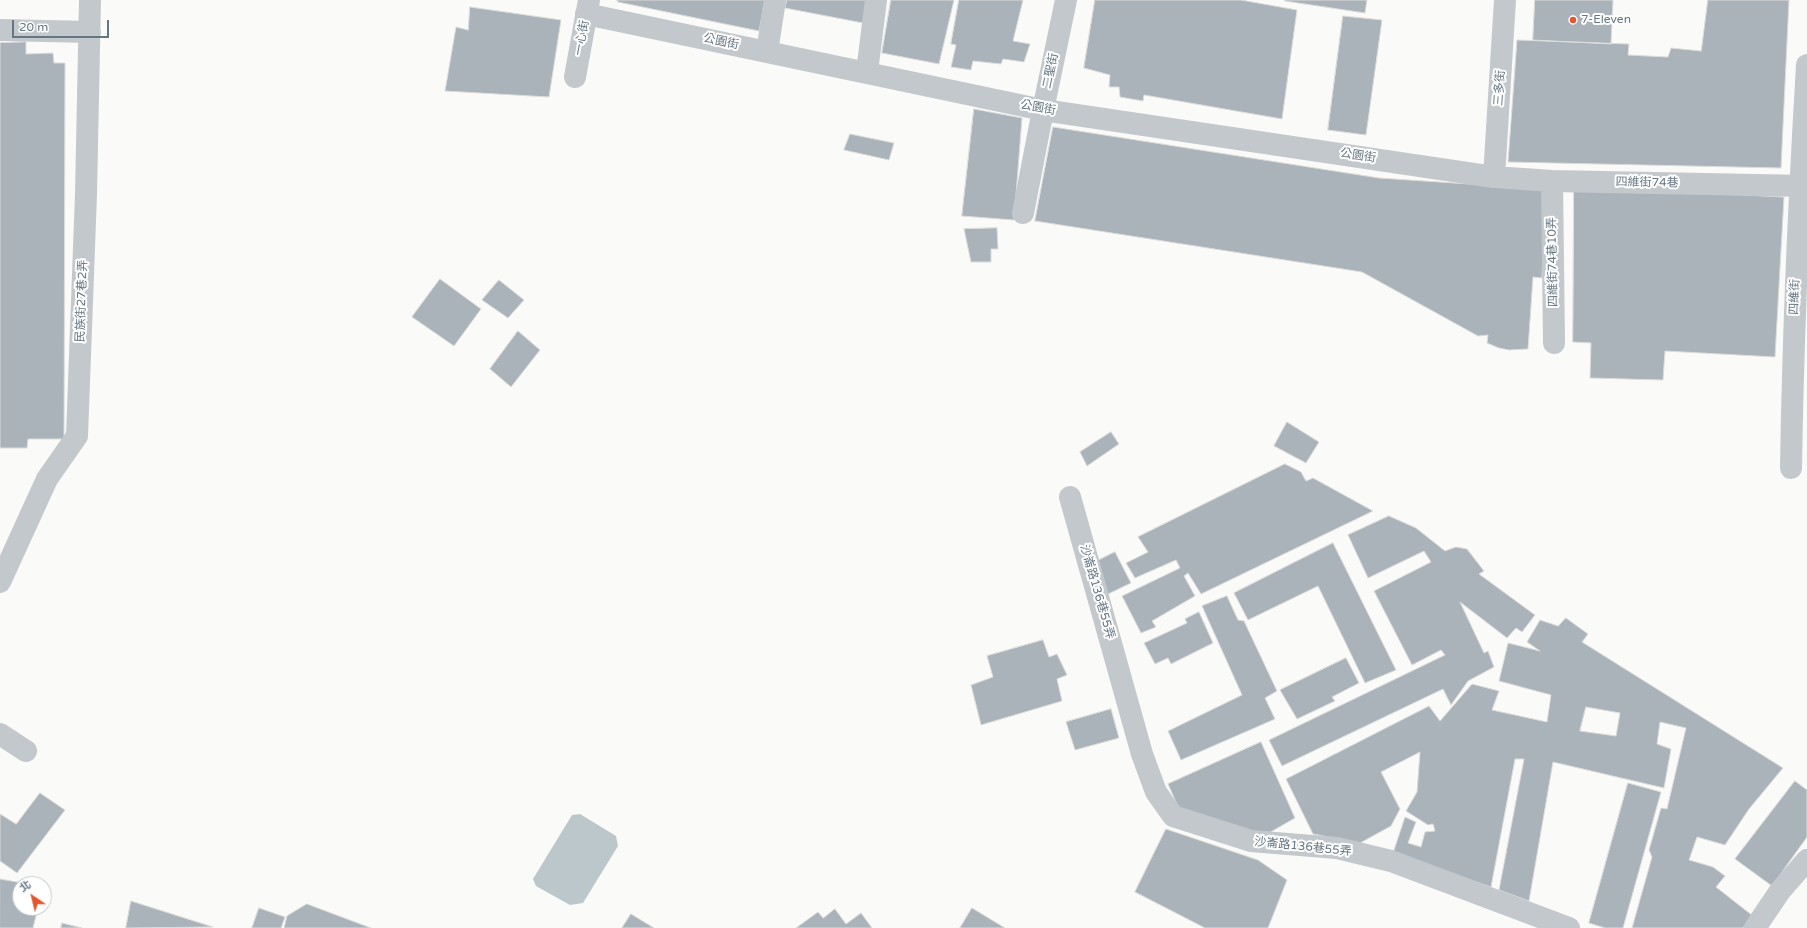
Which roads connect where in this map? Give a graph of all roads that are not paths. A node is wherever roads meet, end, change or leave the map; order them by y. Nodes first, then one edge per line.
1 (90, 0) edge
2 (775, 0) edge
3 (876, 0) edge
4 (1066, 0) edge
5 (1505, 0) edge
6 (587, 7) edge
7 (0, 30) edge
8 (90, 32) junction
9 (767, 52) junction
10 (1807, 65) edge
11 (867, 72) junction
12 (575, 77) dead end
13 (1043, 110) junction
14 (1494, 177) junction
15 (1552, 181) junction
16 (1803, 186) edge
17 (1023, 213) dead end
18 (1554, 343) dead end
19 (1800, 362) edge
20 (1791, 468) dead end
21 (1070, 497) dead end
22 (0, 582) edge
23 (0, 734) edge
24 (26, 751) dead end
25 (1807, 860) edge
26 (1569, 928) edge
27 (1755, 928) edge

1 - 8 lane, 民族街27巷2弄
2 - 9 lane
3 - 11 lane
4 - 13 lane, 二聖街
5 - 14 lane, 三多街
6 - 9 lane, 公園街
6 - 12 lane, 一心街
7 - 8 lane
8 - 22 lane, 民族街27巷2弄
9 - 11 lane, 公園街
10 - 16 lane, 四維街
11 - 13 lane, 公園街
13 - 14 lane, 公園街
13 - 17 lane, 二聖街
14 - 15 lane, 四維街74巷
15 - 16 lane, 四維街74巷
15 - 18 lane, 四維街74巷10弄
16 - 19 lane, 四維街
19 - 20 lane, 四維街
21 - 26 lane, 沙崙路136巷55弄
23 - 24 lane
25 - 27 lane

